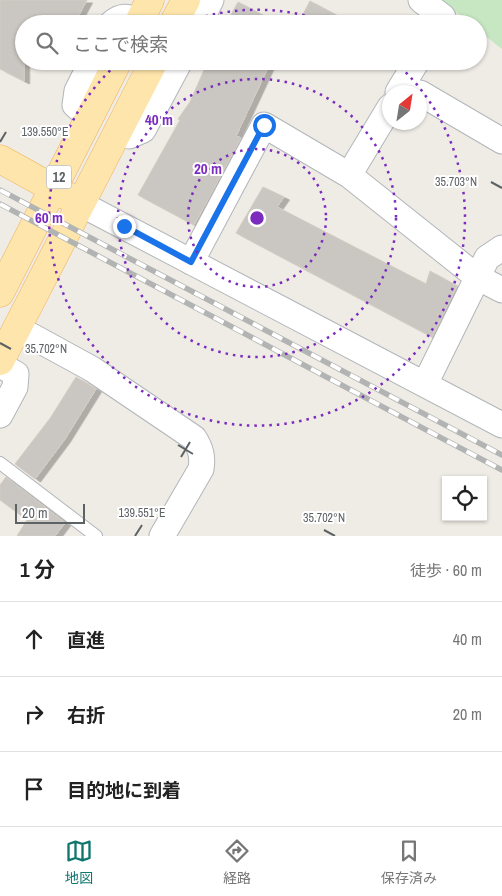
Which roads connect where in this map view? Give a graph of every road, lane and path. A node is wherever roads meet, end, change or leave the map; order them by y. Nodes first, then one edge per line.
1 (186, 0) edge
2 (211, 0) edge
3 (421, 0) edge
4 (178, 15) edge
5 (204, 15) edge
6 (440, 15) edge
7 (88, 70) edge
8 (113, 70) edge
9 (149, 70) edge
10 (175, 70) edge
11 (414, 70) edge
12 (411, 85) edge
13 (427, 99) edge
14 (89, 117) junction
15 (382, 120) edge
16 (117, 133) junction
17 (502, 141) edge
18 (0, 159) edge
19 (349, 175) junction
20 (53, 188) junction
21 (81, 204) junction
22 (502, 248) edge
23 (191, 262) junction
24 (478, 277) junction
25 (502, 290) edge
26 (0, 293) edge
27 (17, 328) junction
28 (0, 363) edge
29 (425, 384) junction
30 (0, 415) edge
31 (502, 426) edge
32 (0, 463) edge
33 (96, 536) edge
34 (162, 536) edge

1 - 4 main road
2 - 5 street
3 - 6 street
7 - 14 street
8 - 14 main road, 12
9 - 16 main road, 12
10 - 16 street
11 - 12 street
13 - 17 street
14 - 20 main road, 12
15 - 19 street
16 - 21 main road, 12
18 - 20 main road
19 - 23 street
19 - 24 street
20 - 21 main road
20 - 26 main road, 12
21 - 23 street
21 - 27 main road, 12
22 - 24 street
23 - 29 street
24 - 25 street
24 - 29 street
27 - 28 main road, 12
27 - 34 street
28 - 30 street
29 - 31 street
32 - 33 lane

